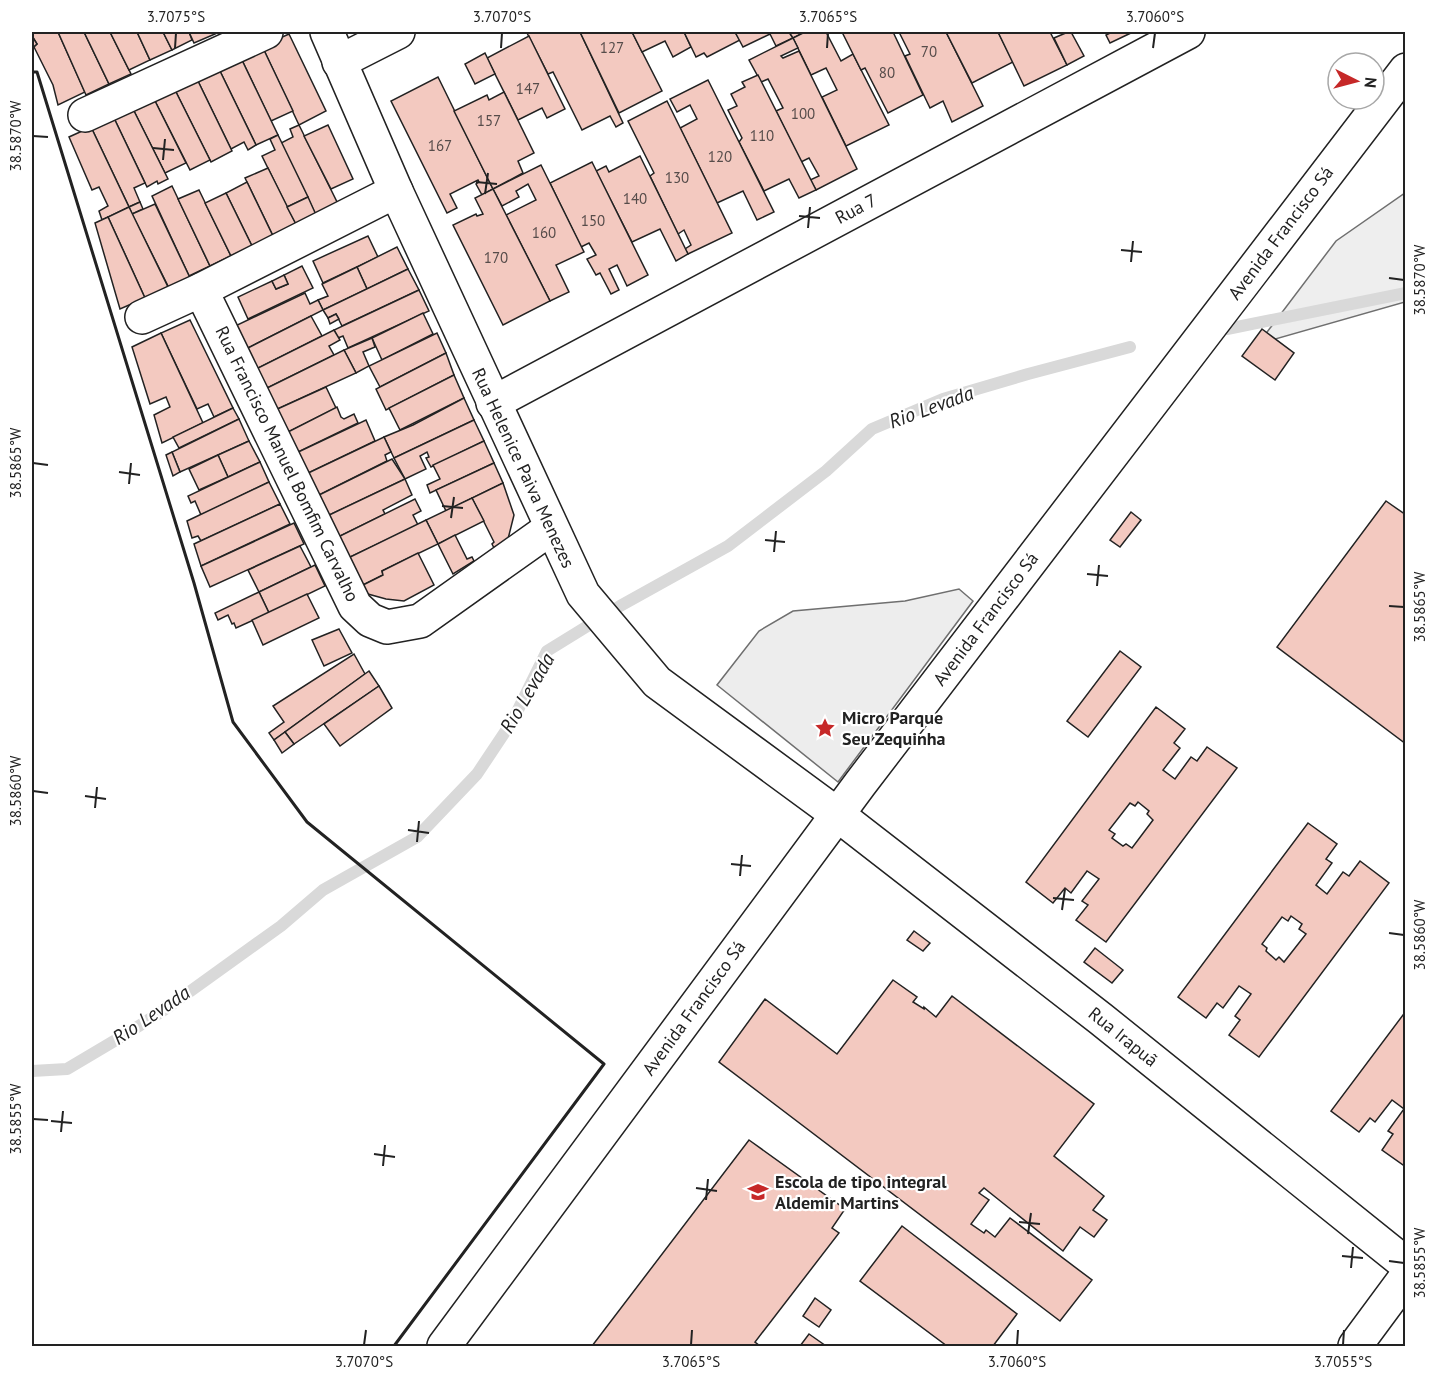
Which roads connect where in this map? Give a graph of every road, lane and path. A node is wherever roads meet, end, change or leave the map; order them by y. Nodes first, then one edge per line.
1 (267, 32) edge
2 (327, 32) edge
3 (398, 32) edge
4 (1188, 32) edge
5 (339, 62) junction
6 (1406, 70) edge
7 (85, 115) dead end
8 (396, 191) junction
9 (201, 290) junction
10 (142, 317) dead end
11 (493, 403) junction
12 (551, 528) junction
13 (838, 815) junction
14 (1406, 1264) edge
15 (1406, 1277) edge
16 (444, 1347) edge
17 (1355, 1347) edge

1 - 7 street
2 - 5 street, Rua Helenice Paiva Menezes
3 - 5 street
4 - 11 street, Rua 7
5 - 8 street, Rua Helenice Paiva Menezes
6 - 13 street, Avenida Francisco Sá
8 - 9 street
8 - 11 street, Rua Helenice Paiva Menezes
9 - 10 street
9 - 12 street, Rua Francisco Manuel Bomfim Carvalho
11 - 12 street, Rua Helenice Paiva Menezes
12 - 13 street, Rua Helenice Paiva Menezes
13 - 14 street, Rua Irapuã
13 - 16 street, Avenida Francisco Sá
15 - 17 street

